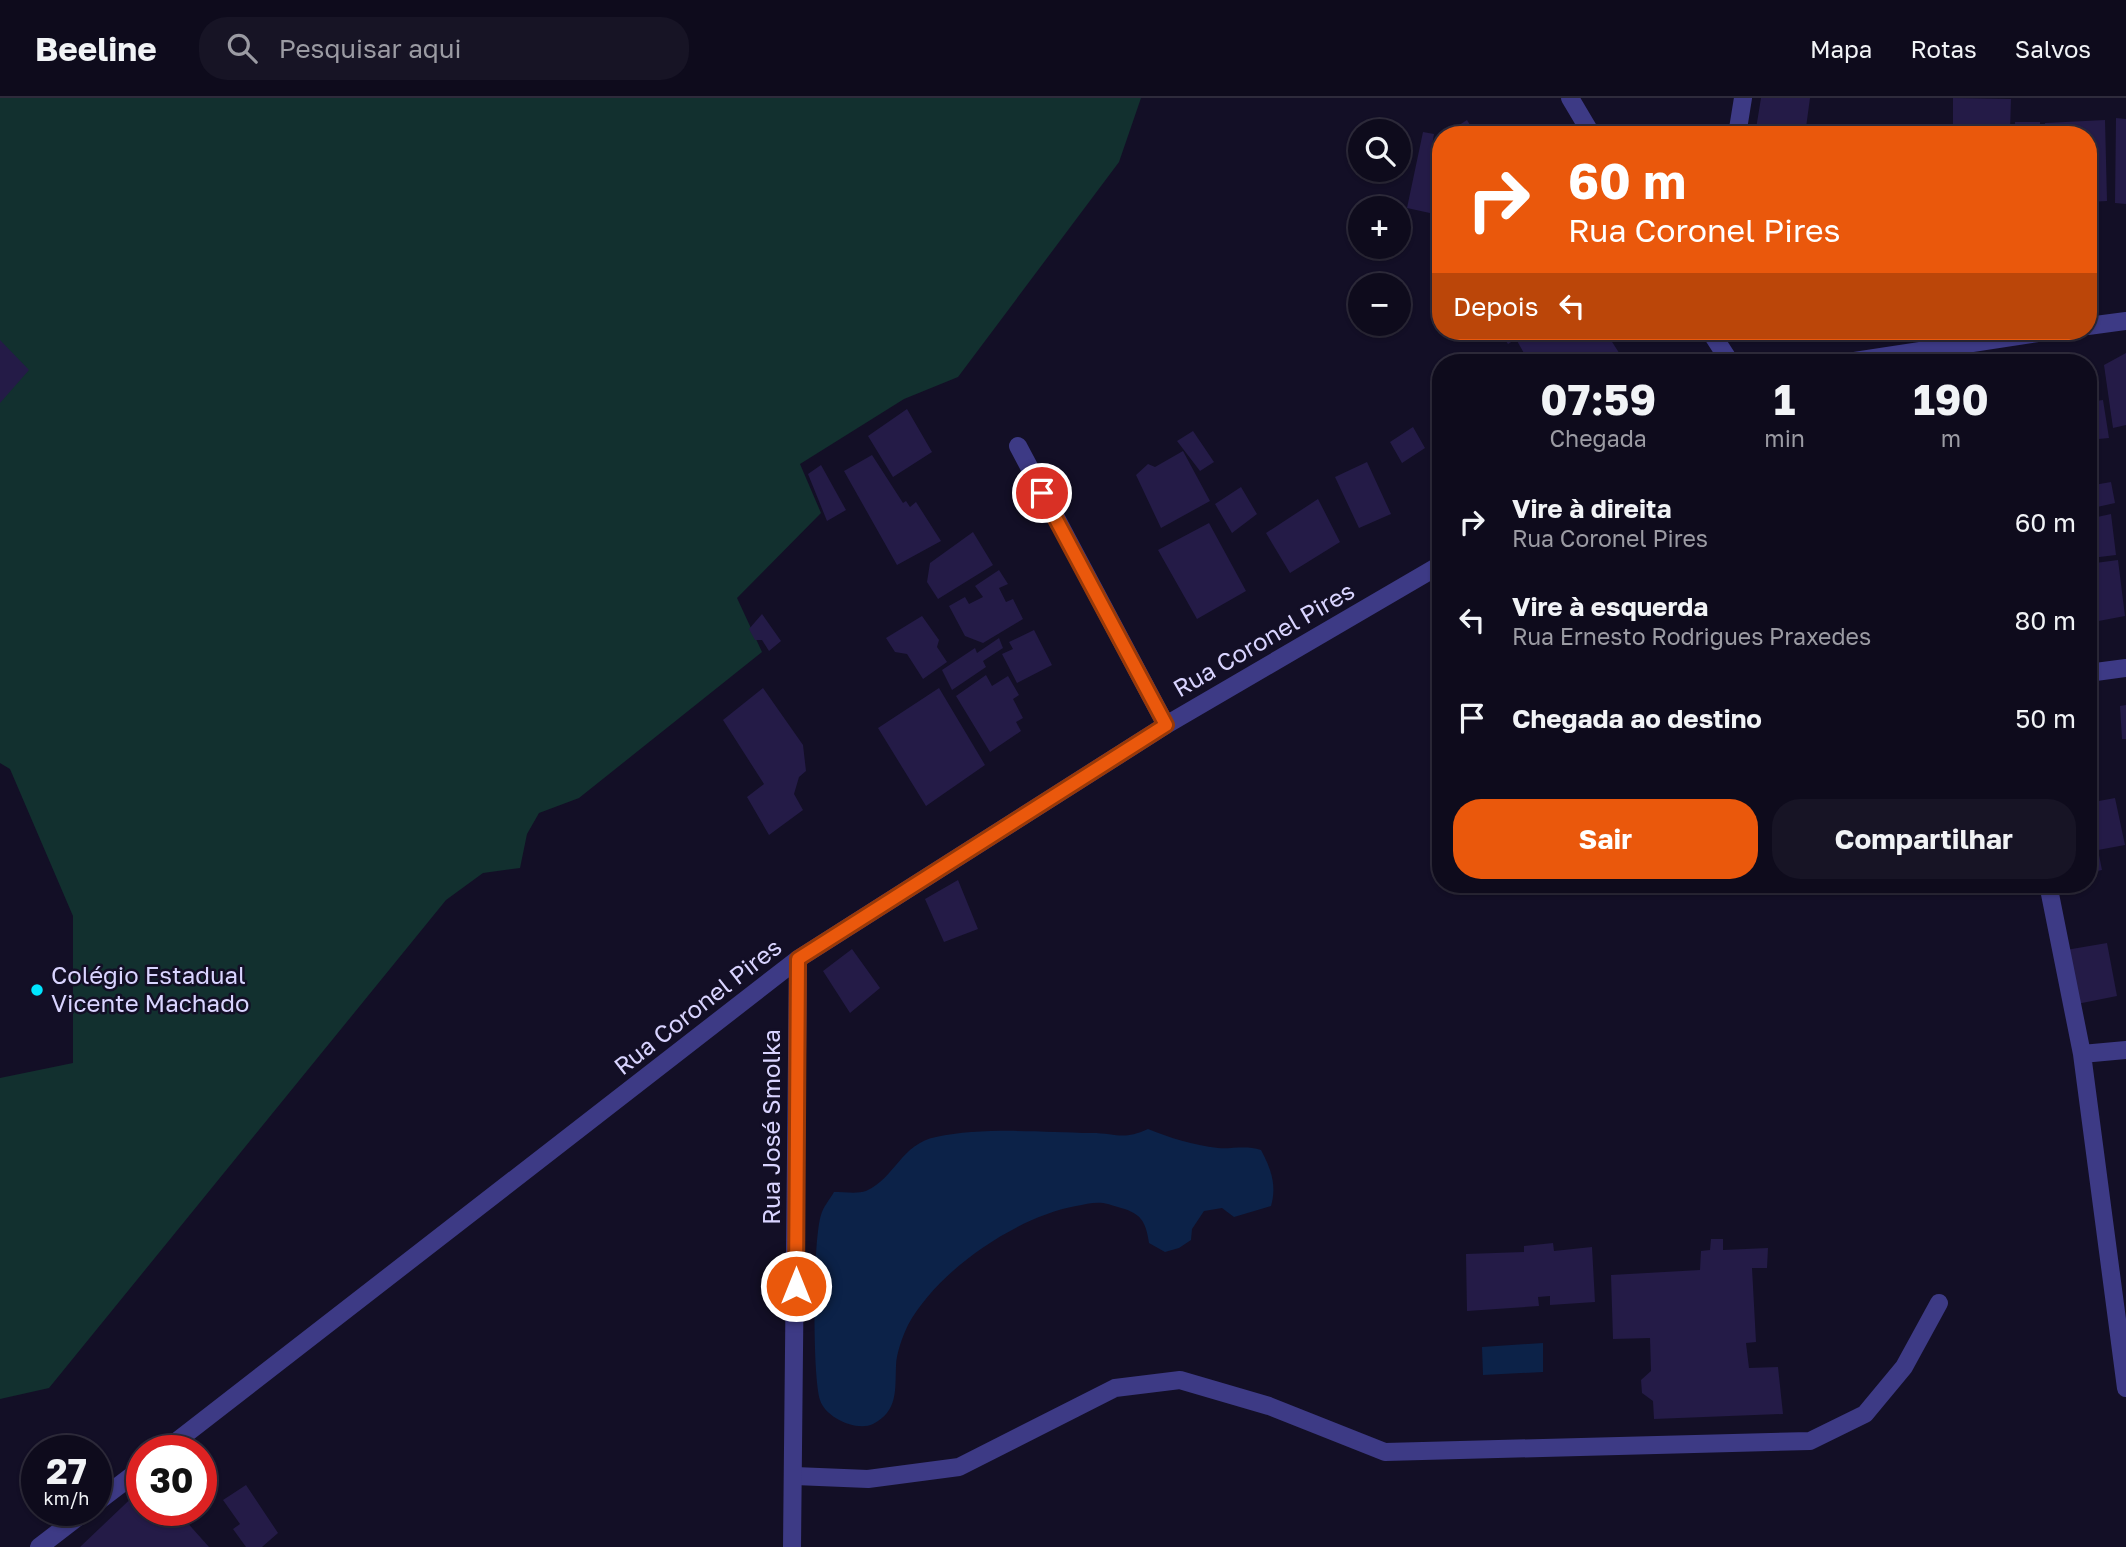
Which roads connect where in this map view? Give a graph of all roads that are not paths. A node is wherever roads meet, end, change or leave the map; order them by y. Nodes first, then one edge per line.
1 (1570, 98) edge
2 (1743, 98) edge
3 (1587, 126) edge
4 (1738, 126) edge
5 (2126, 321) edge
6 (2097, 325) edge
7 (2006, 340) edge
8 (1937, 354) edge
9 (1018, 446) dead end
10 (1432, 570) edge
11 (2126, 668) edge
12 (2097, 672) edge
13 (1166, 725) junction
14 (2050, 893) edge
15 (798, 959) junction
16 (2126, 1050) edge
17 (2082, 1054) junction
18 (1939, 1303) dead end
19 (2126, 1388) edge
20 (185, 1435) edge
21 (795, 1476) junction
22 (126, 1480) edge
23 (112, 1491) edge
24 (66, 1526) edge
25 (39, 1547) edge
26 (792, 1547) edge

1 - 3 street
2 - 4 street
5 - 6 street
7 - 8 street
9 - 13 street
10 - 13 street, Rua Coronel Pires
11 - 12 street
13 - 15 street, Rua Coronel Pires
14 - 17 street
15 - 20 street, Rua Coronel Pires
15 - 21 street, Rua José Smolka
16 - 17 street
17 - 19 street
18 - 21 street
21 - 26 street, Rua José Smolka
22 - 23 street
24 - 25 street

